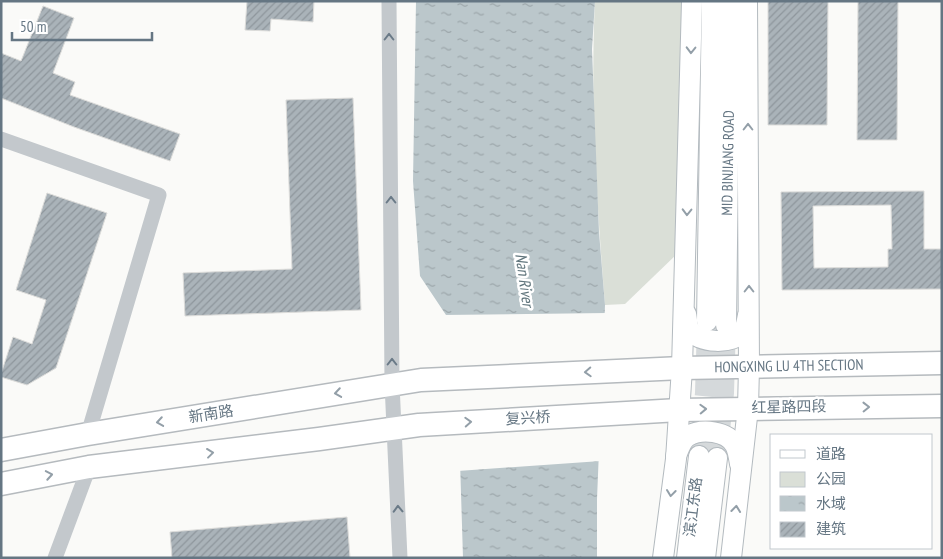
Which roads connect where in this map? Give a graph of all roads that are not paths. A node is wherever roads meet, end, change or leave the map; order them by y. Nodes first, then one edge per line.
1 (389, 1) edge
2 (692, 1) edge
3 (712, 1) edge
4 (730, 1) edge
5 (747, 1) edge
6 (1, 139) edge
7 (685, 309) junction
8 (749, 313) junction
9 (942, 363) edge
10 (749, 366) junction
11 (682, 368) junction
12 (421, 380) joint
13 (392, 384) junction
14 (942, 406) edge
15 (748, 408) junction
16 (678, 410) junction
17 (637, 412) joint
18 (394, 429) junction
19 (88, 434) junction
20 (1, 450) edge
21 (676, 459) junction
22 (89, 467) junction
23 (741, 468) junction
24 (1, 484) edge
25 (55, 558) edge
26 (400, 558) edge
27 (664, 558) edge
28 (687, 558) edge
29 (705, 558) edge
30 (731, 558) edge

13 -> 1 street
2 -> 7 main road
3 - 4 main road, MID BINJIANG ROAD
8 -> 5 main road
6 - 19 street
7 - 8 main road
7 - 11 main road
8 - 10 main road
9 - 10 main road, HONGXING LU 4TH SECTION
10 - 11 main road, HONGXING LU 4TH SECTION
10 - 15 main road
11 -> 12 main road, HONGXING LU 4TH SECTION
11 - 16 main road
12 - 13 main road, 新南路
13 - 18 street
13 -> 19 main road, 新南路
15 -> 14 main road, 红星路四段
16 -> 15 main road, 红星路四段
15 - 23 main road
16 - 17 main road, 红星路四段
16 - 21 main road
18 -> 17 main road, 复兴桥
22 -> 18 main road
26 -> 18 street
19 - 20 main road, 新南路
21 - 23 main road
21 -> 27 main road
24 -> 22 main road
22 - 25 street
30 -> 23 main road
28 - 29 main road, 滨江东路

